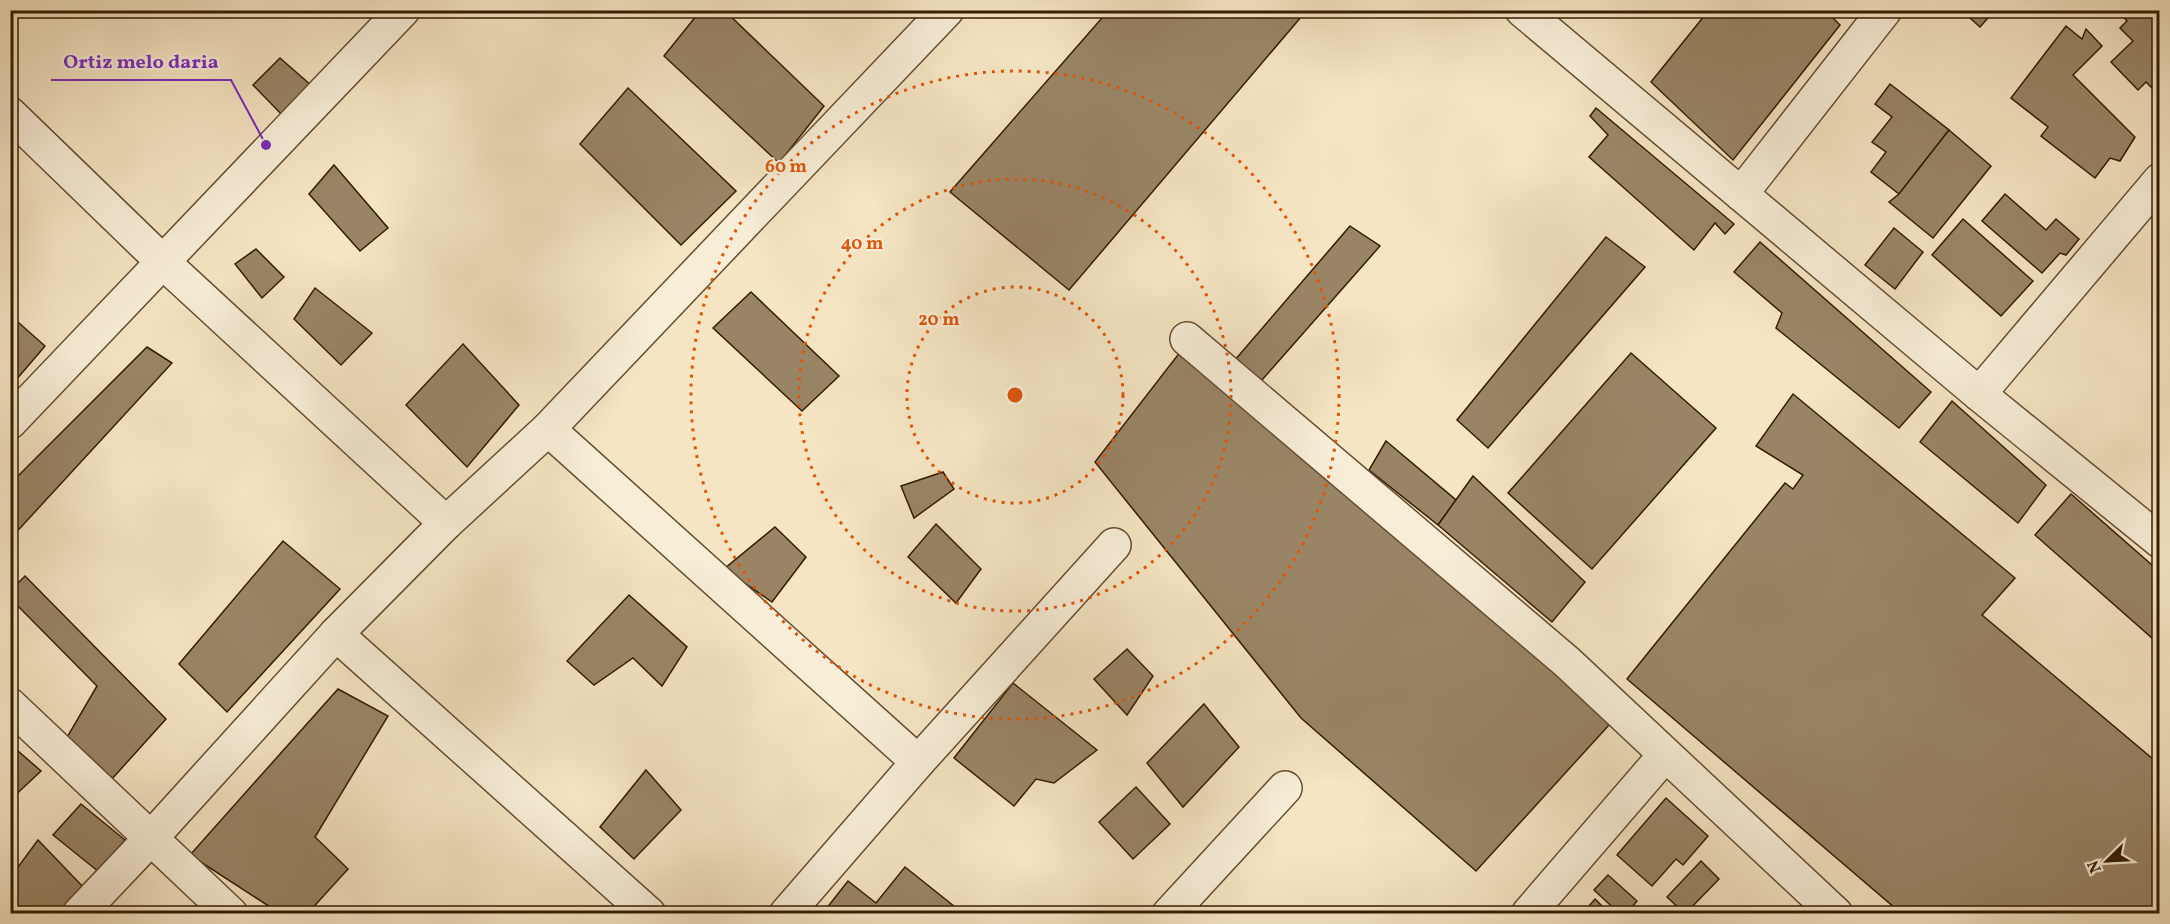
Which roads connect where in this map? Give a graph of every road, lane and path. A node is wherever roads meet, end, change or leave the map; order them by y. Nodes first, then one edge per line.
1 (403, 10) edge
2 (947, 10) edge
3 (1522, 10) edge
4 (1885, 10) edge
5 (10, 114) edge
6 (2160, 180) edge
7 (1741, 194) junction
8 (164, 263) junction
9 (1187, 339) dead end
10 (1979, 394) junction
11 (10, 422) edge
12 (548, 429) junction
13 (446, 523) junction
14 (2160, 541) edge
15 (1114, 545) dead end
16 (336, 634) junction
17 (10, 705) edge
18 (1665, 755) junction
19 (918, 762) junction
20 (1285, 788) dead end
21 (151, 838) junction
22 (78, 914) edge
23 (231, 914) edge
24 (649, 914) edge
25 (786, 914) edge
26 (1169, 914) edge
27 (1528, 914) edge
28 (1836, 914) edge

1 - 8 street
2 - 12 street
3 - 7 street
4 - 7 street
5 - 8 street
6 - 10 street
7 - 10 street
8 - 11 street
8 - 13 street
9 - 18 street
10 - 14 street
12 - 13 street
12 - 19 street
13 - 16 street
15 - 19 street
16 - 21 street
16 - 24 street
17 - 21 street
18 - 27 street
18 - 28 street
19 - 25 street
20 - 26 street
21 - 22 street
21 - 23 street

